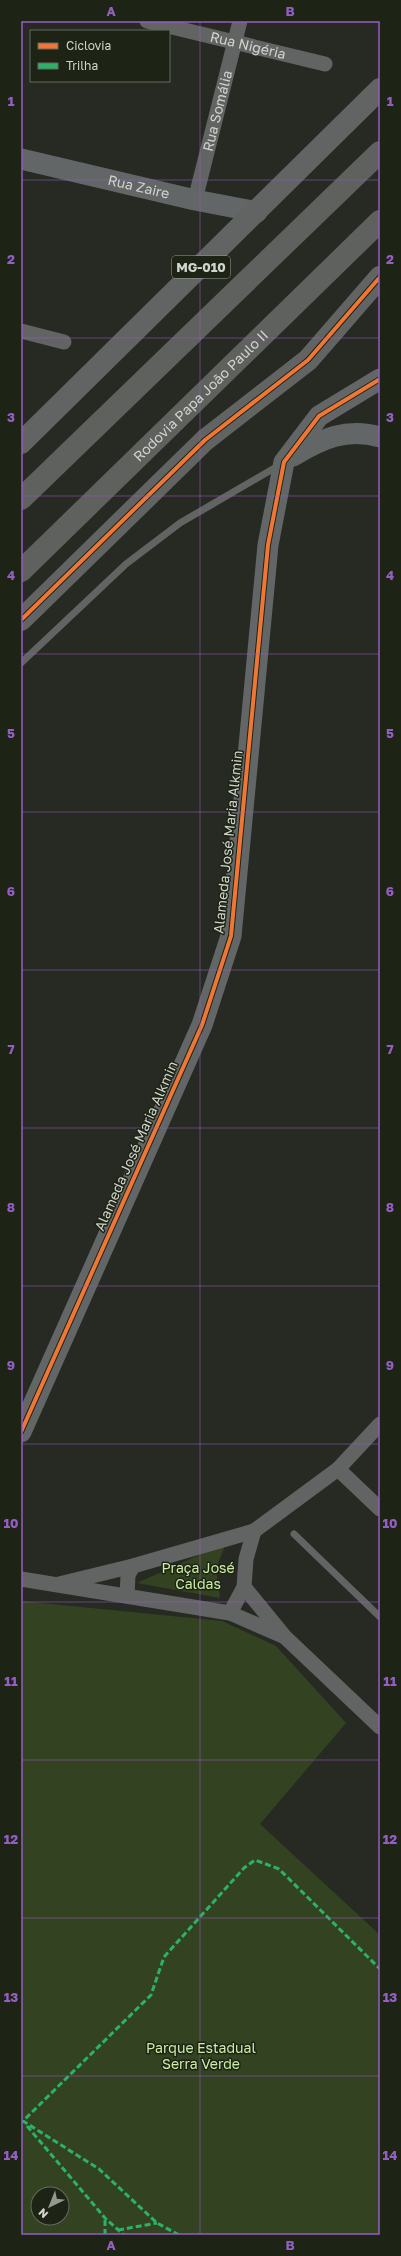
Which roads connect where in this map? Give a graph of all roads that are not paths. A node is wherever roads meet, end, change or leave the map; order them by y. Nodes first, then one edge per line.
1 (147, 21) edge
2 (240, 21) edge
3 (235, 43) junction
4 (326, 64) dead end
5 (380, 90) edge
6 (380, 152) edge
7 (21, 159) edge
8 (195, 200) junction
9 (257, 212) junction
10 (380, 221) edge
11 (380, 277) edge
12 (21, 331) edge
13 (64, 342) dead end
14 (377, 381) edge
15 (373, 435) edge
16 (21, 443) edge
17 (284, 462) junction
18 (21, 499) edge
19 (21, 571) edge
20 (21, 620) edge
21 (21, 663) edge
22 (380, 1424) edge
23 (21, 1432) edge
24 (338, 1469) junction
25 (380, 1509) edge
26 (254, 1530) junction
27 (294, 1534) dead end
28 (133, 1566) junction
29 (21, 1579) edge
30 (59, 1584) junction
31 (244, 1588) junction
32 (128, 1596) junction
33 (230, 1613) junction
34 (380, 1617) edge
35 (285, 1637) junction
36 (380, 1727) edge

1 - 3 street, Rua Nigéria
2 - 3 street, Rua Somália
3 - 4 street, Rua Nigéria
3 - 8 street, Rua Somália
5 - 9 main road, MG-010
6 - 18 highway, MG-010
7 - 8 street, Rua Zaire
8 - 9 street, Rua Zaire
9 - 16 main road, MG-010
10 - 19 highway, Rodovia Papa João Paulo II
11 - 20 main road
12 - 13 street
14 - 15 street
14 - 17 street, Alameda José Maria Alkmin
15 - 17 street
17 - 21 lane
17 - 23 street, Alameda José Maria Alkmin
22 - 24 street
24 - 25 street
24 - 26 street
26 - 28 street
26 - 31 street
27 - 34 lane
28 - 30 street
28 - 32 street
29 - 30 street
30 - 32 street
31 - 33 street
31 - 35 street
32 - 33 street
33 - 35 street
35 - 36 street

